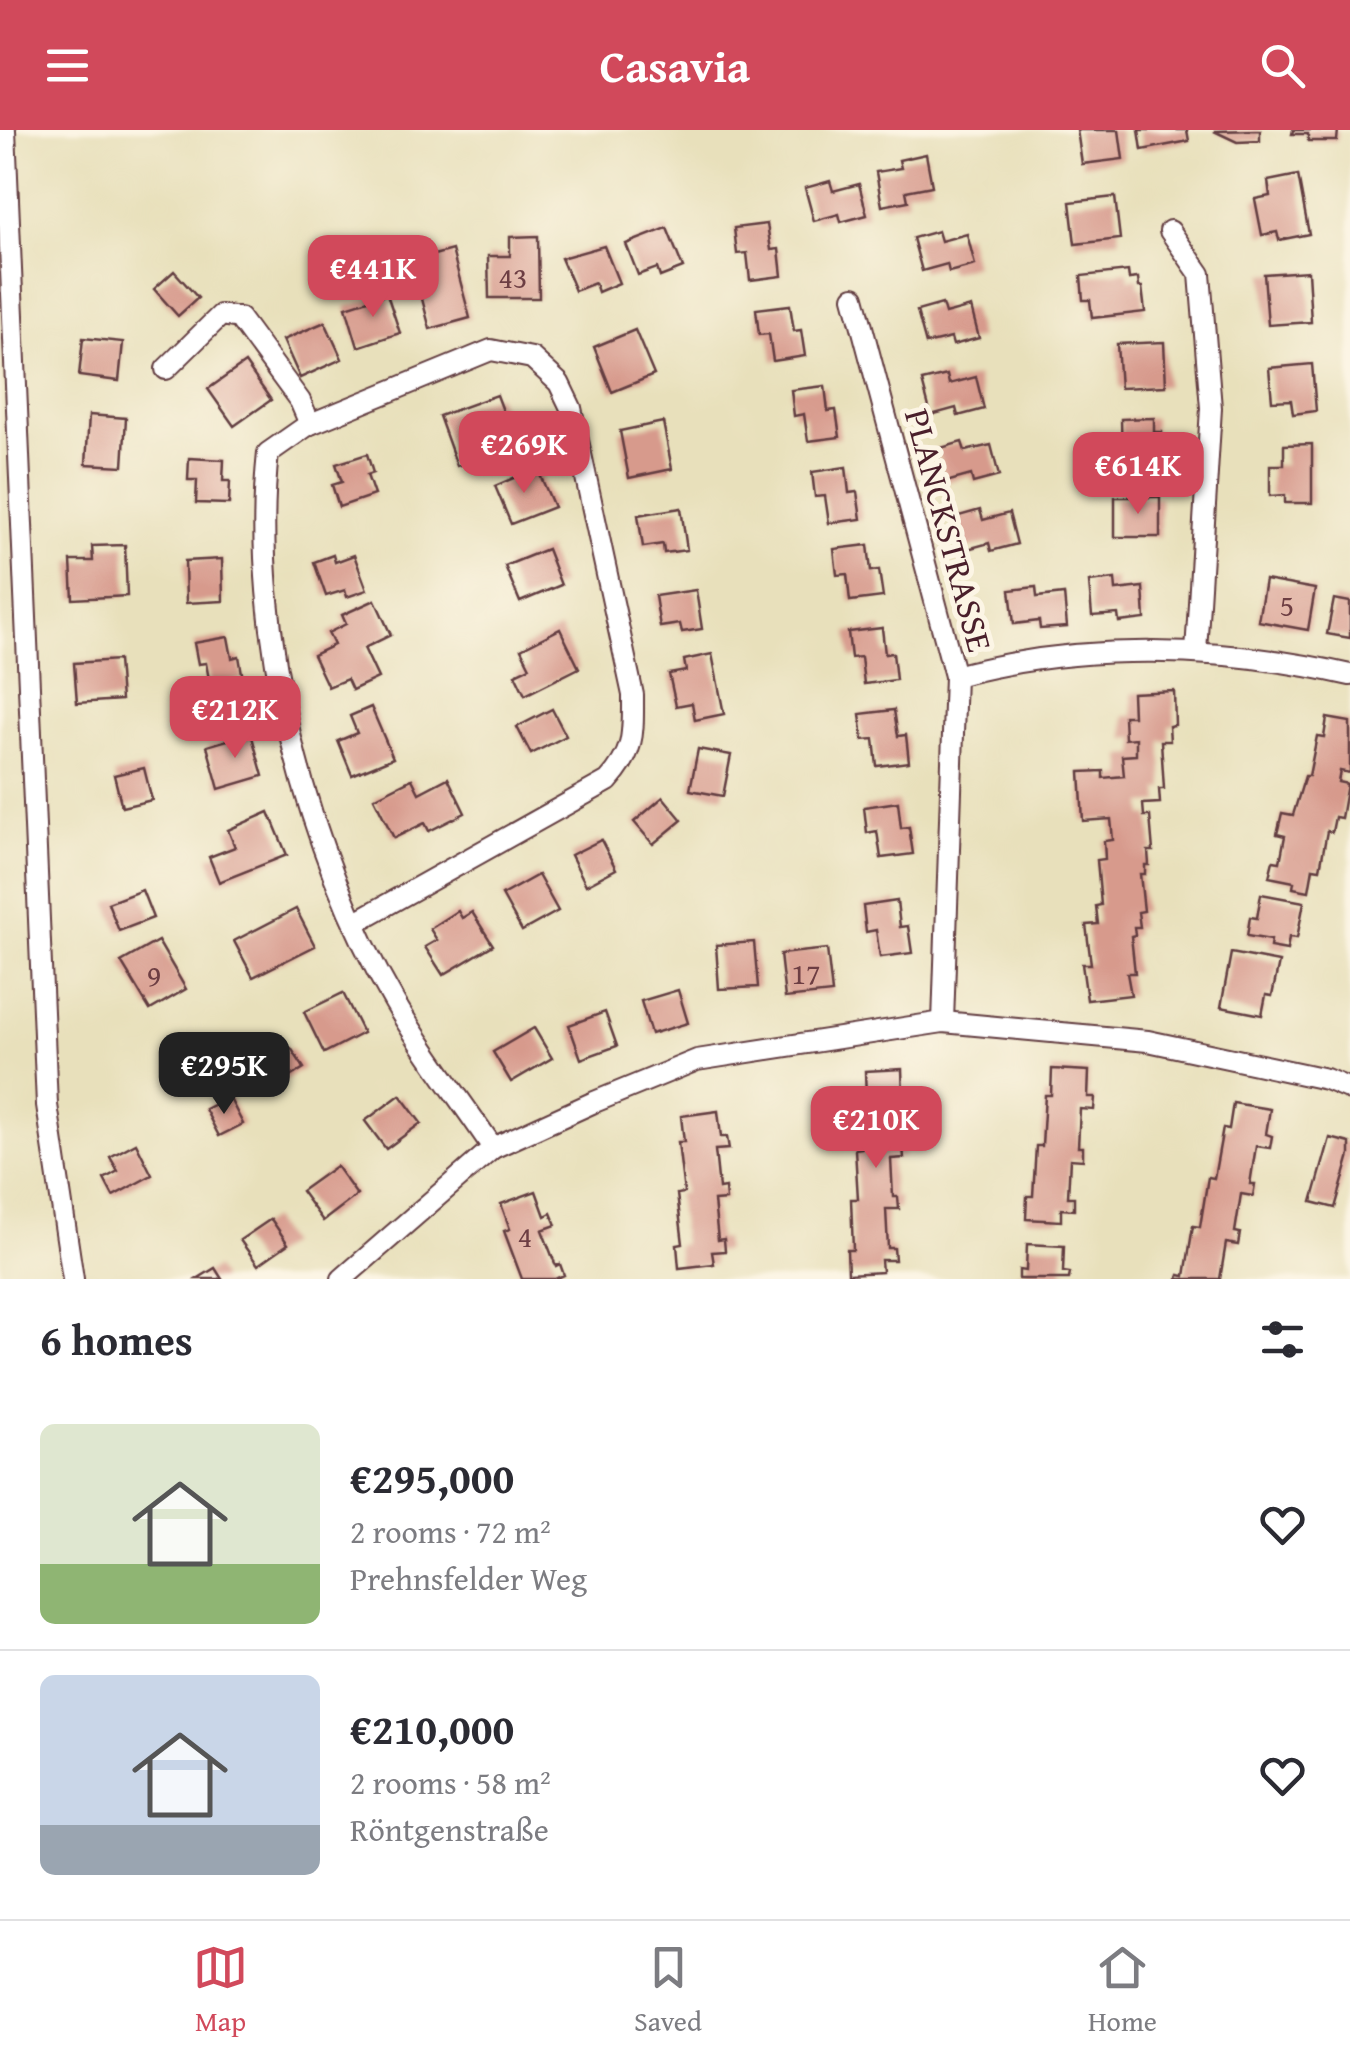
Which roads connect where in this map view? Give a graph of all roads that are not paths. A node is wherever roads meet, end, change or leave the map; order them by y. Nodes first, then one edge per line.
1 (4, 130) edge
2 (1170, 231) dead end
3 (854, 297) dead end
4 (166, 369) dead end
5 (310, 424) junction
6 (1196, 652) junction
7 (1350, 675) edge
8 (955, 676) junction
9 (356, 922) junction
10 (943, 1022) junction
11 (1350, 1089) edge
12 (493, 1148) junction
13 (352, 1275) edge
14 (73, 1279) edge

1 - 14 street
2 - 6 street
3 - 8 street, PLANCKSTRASSE
4 - 5 street
5 - 9 street
5 - 9 street
6 - 7 street
6 - 8 street
8 - 10 street, PLANCKSTRASSE
9 - 12 street
10 - 11 street
10 - 12 street
12 - 13 street

